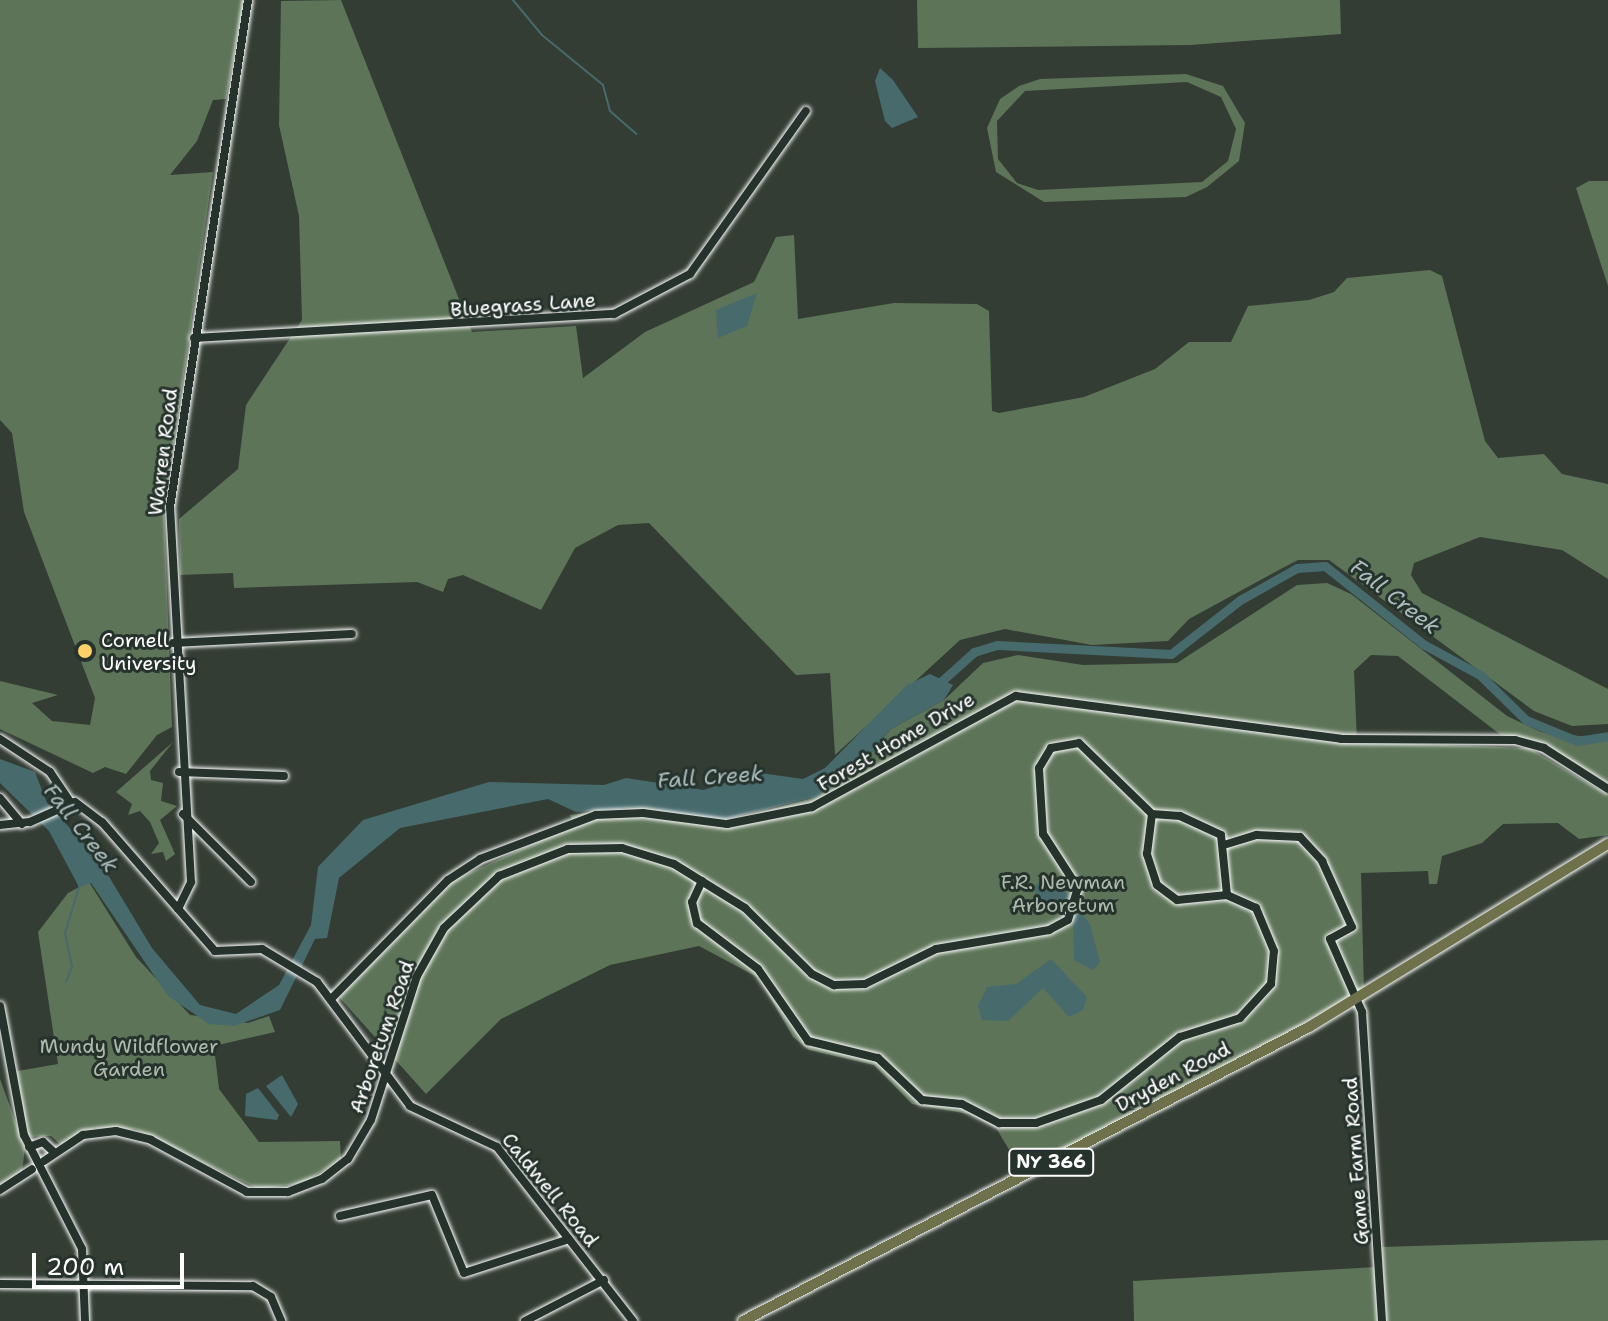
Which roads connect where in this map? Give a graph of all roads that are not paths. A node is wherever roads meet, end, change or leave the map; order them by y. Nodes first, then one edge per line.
1 (248, 0) edge
2 (806, 111) dead end
3 (194, 338) junction
4 (352, 634) dead end
5 (173, 643) junction
6 (0, 739) edge
7 (179, 772) junction
8 (284, 776) dead end
9 (1608, 789) edge
10 (0, 798) edge
11 (70, 802) junction
12 (183, 814) junction
13 (1152, 814) junction
14 (22, 824) junction
15 (0, 825) edge
16 (1227, 844) junction
17 (1608, 844) edge
18 (702, 881) junction
19 (251, 882) dead end
20 (1227, 895) junction
21 (178, 909) junction
22 (332, 998) junction
23 (1357, 1000) junction
24 (0, 1006) edge
25 (2, 1029) edge
26 (385, 1074) junction
27 (29, 1147) junction
28 (55, 1153) junction
29 (44, 1161) dead end
30 (32, 1169) dead end
31 (0, 1190) edge
32 (340, 1216) dead end
33 (569, 1239) junction
34 (604, 1280) junction
35 (0, 1284) edge
36 (86, 1284) junction
37 (85, 1321) edge
38 (281, 1321) edge
39 (525, 1321) edge
40 (633, 1321) edge
41 (743, 1321) edge
42 (1382, 1321) edge

1 - 3 street, Warren Road
2 - 3 street, Bluegrass Lane
3 - 5 street, Warren Road
4 - 5 street
5 - 7 street, Warren Road
6 - 11 street
7 - 8 street
7 - 12 street, Warren Road
9 - 22 street, Forest Home Drive
10 - 14 street
11 - 14 street
11 - 21 street
12 - 19 street
12 - 21 street, Warren Road
13 - 16 street
13 - 18 street, Arboretum Road
13 - 20 street
14 - 15 street
16 - 20 street
16 - 23 street, Game Farm Road
17 - 23 main road, Dryden Road / NY 366
18 - 20 street
18 - 26 street, Arboretum Road
21 - 22 street
22 - 26 street, Caldwell Road
23 - 41 main road, Dryden Road / NY 366
23 - 42 street, Game Farm Road
24 - 25 street
25 - 27 street
26 - 28 street, Arboretum Road
26 - 33 street, Caldwell Road
27 - 28 street
27 - 36 street
28 - 29 street, Arboretum Road
30 - 31 street
32 - 33 street
33 - 34 street, Caldwell Road
34 - 39 street
34 - 40 street, Caldwell Road
35 - 36 street
36 - 37 street
36 - 38 street

